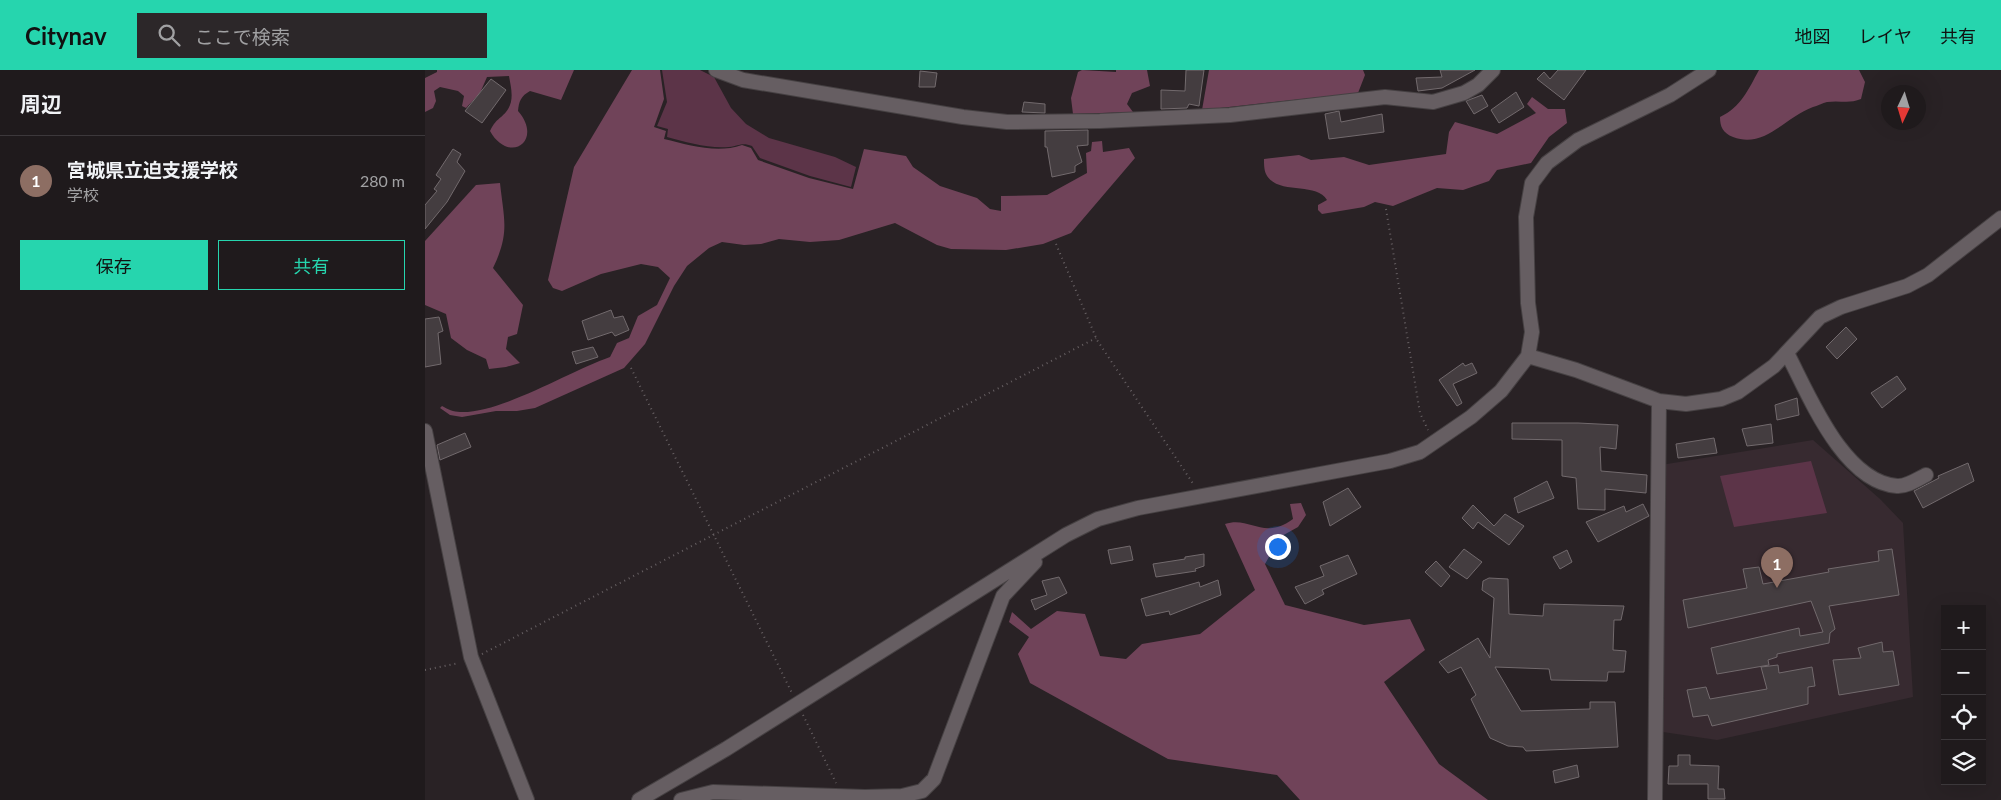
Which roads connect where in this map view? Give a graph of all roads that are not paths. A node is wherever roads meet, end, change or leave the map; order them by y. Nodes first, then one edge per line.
1 (716, 70) edge
2 (1493, 70) edge
3 (1709, 70) edge
4 (2001, 218) edge
5 (1787, 352) junction
6 (1527, 356) junction
7 (1659, 401) junction
8 (425, 431) edge
9 (1925, 475) dead end
10 (1066, 535) junction
11 (923, 795) edge
12 (850, 798) edge
13 (527, 800) edge
14 (639, 800) edge
15 (681, 800) edge
16 (1655, 800) edge

1 - 2 street
3 - 6 street
4 - 5 street
5 - 7 street
5 - 9 street
6 - 7 street
6 - 10 street
7 - 16 street
8 - 13 street
10 - 11 street
10 - 14 street
11 - 12 street
12 - 15 street

